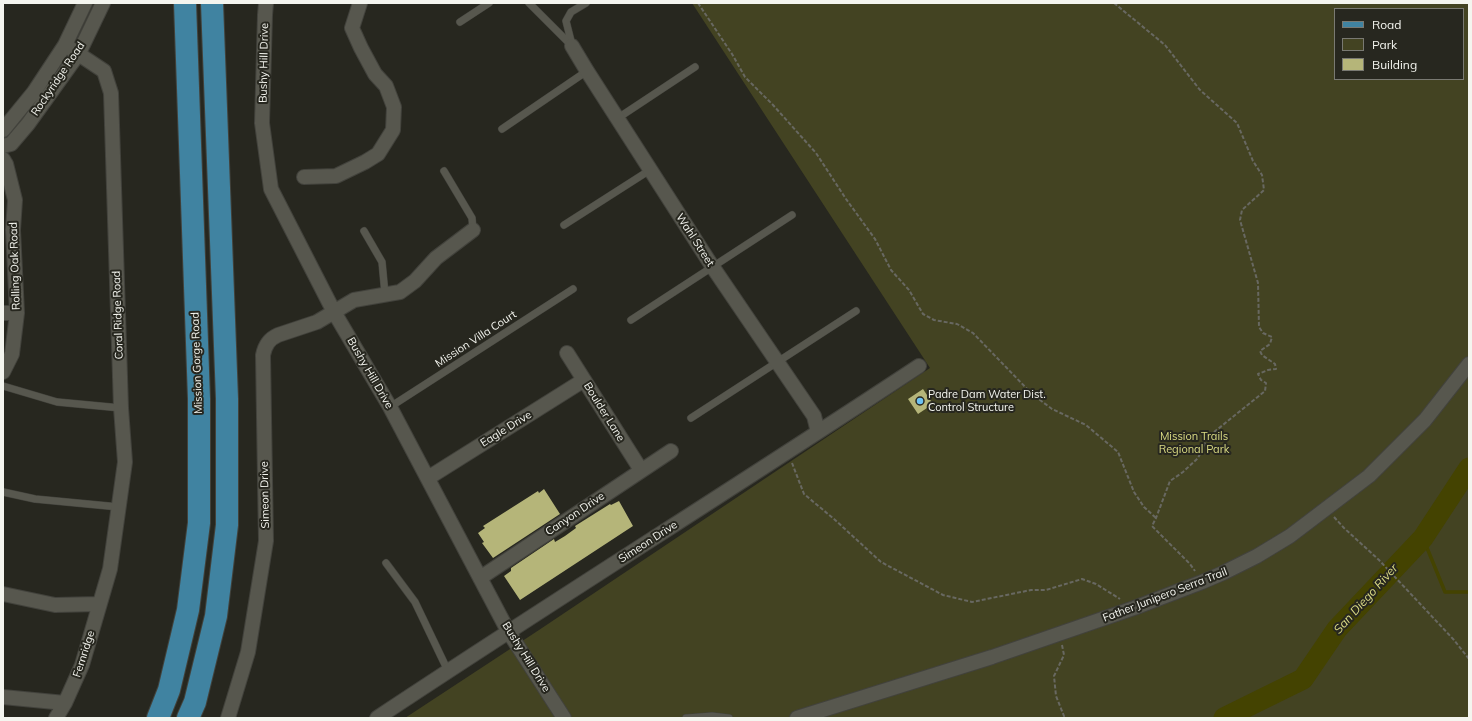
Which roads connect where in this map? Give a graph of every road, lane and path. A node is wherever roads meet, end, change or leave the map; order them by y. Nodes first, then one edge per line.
1 (85, 3) edge
2 (103, 3) edge
3 (185, 3) edge
4 (212, 3) edge
5 (266, 3) edge
6 (360, 3) edge
7 (489, 3) edge
8 (529, 3) edge
9 (586, 3) edge
10 (698, 3) edge
11 (1114, 3) edge
12 (460, 22) dead end
13 (65, 45) junction
14 (572, 46) junction
15 (79, 53) junction
16 (695, 67) dead end
17 (587, 71) junction
18 (618, 118) junction
19 (502, 129) dead end
20 (3, 130) edge
21 (3, 146) edge
22 (3, 159) edge
23 (650, 170) junction
24 (444, 171) dead end
25 (304, 177) dead end
26 (792, 215) dead end
27 (564, 225) dead end
28 (473, 230) joint
29 (364, 231) dead end
30 (712, 266) junction
31 (573, 289) dead end
32 (385, 294) junction
33 (334, 312) junction
34 (856, 312) dead end
35 (3, 313) edge
36 (18, 313) junction
37 (631, 320) dead end
38 (567, 353) dead end
39 (778, 362) junction
40 (1469, 364) edge
41 (919, 366) dead end
42 (3, 372) edge
43 (584, 380) junction
44 (3, 386) edge
45 (390, 407) junction
46 (121, 408) junction
47 (691, 418) dead end
48 (818, 432) junction
49 (671, 451) dead end
50 (788, 452) junction
51 (641, 470) junction
52 (428, 478) junction
53 (3, 492) edge
54 (119, 507) junction
55 (1327, 509) junction
56 (1156, 518) junction
57 (386, 563) dead end
58 (480, 578) junction
59 (1202, 582) junction
60 (3, 594) edge
61 (99, 604) junction
62 (1134, 608) junction
63 (508, 631) junction
64 (1059, 634) junction
65 (1469, 659) edge
66 (448, 671) junction
67 (3, 697) edge
68 (65, 703) junction
69 (56, 718) edge
70 (158, 718) edge
71 (188, 718) edge
72 (228, 718) edge
73 (377, 718) edge
74 (564, 718) edge
75 (686, 718) edge
76 (729, 718) edge
77 (797, 718) edge
78 (1062, 718) edge

1 - 13 street, Rockyridge Road
2 - 15 street, Rockyridge Road
3 - 70 main road, Mission Gorge Road
4 - 71 main road
5 - 33 street, Bushy Hill Drive
6 - 25 street
7 - 12 lane
8 - 14 lane
9 - 14 lane
10 - 56 path
11 - 56 path
13 - 15 street, Coral Ridge Road
13 - 20 street, Rockyridge Road
14 - 17 street, Wahl Street
15 - 21 street, Rockyridge Road
15 - 46 street, Coral Ridge Road
16 - 18 lane
17 - 18 street, Wahl Street
17 - 19 lane
18 - 23 street, Wahl Street
22 - 36 street, Rolling Oak Road
23 - 27 lane
23 - 30 street, Wahl Street
24 - 28 lane
26 - 30 lane
28 - 32 street, Simeon Drive
29 - 32 lane
30 - 37 lane
30 - 39 street, Wahl Street
31 - 45 lane, Mission Villa Court
32 - 33 street, Simeon Drive
33 - 45 street, Bushy Hill Drive
33 - 72 street, Simeon Drive
34 - 39 lane
35 - 36 street
36 - 42 street, Rolling Oak Road
38 - 43 street, Boulder Lane
39 - 47 lane
39 - 48 street, Wahl Street
40 - 55 street, Father Junipero Serra Trail
41 - 48 street, Simeon Drive
43 - 51 street, Boulder Lane
43 - 52 street, Eagle Drive
44 - 46 lane
45 - 52 street, Bushy Hill Drive
46 - 54 street, Coral Ridge Road
48 - 50 street, Simeon Drive
49 - 51 street, Canyon Drive
50 - 62 path
50 - 63 street, Simeon Drive
51 - 58 street, Canyon Drive
52 - 58 street, Bushy Hill Drive
53 - 54 lane
54 - 61 street, Coral Ridge Road
55 - 59 street, Father Junipero Serra Trail
55 - 65 path
56 - 59 path
57 - 66 lane
58 - 63 street, Bushy Hill Drive
59 - 62 street, Father Junipero Serra Trail
60 - 61 street
61 - 68 street, Fernridge
62 - 64 street, Father Junipero Serra Trail
63 - 66 street, Simeon Drive
63 - 74 street, Bushy Hill Drive
64 - 77 street, Father Junipero Serra Trail
64 - 78 path
66 - 73 street, Simeon Drive
67 - 68 street
68 - 69 street, Fernridge
75 - 76 lane

